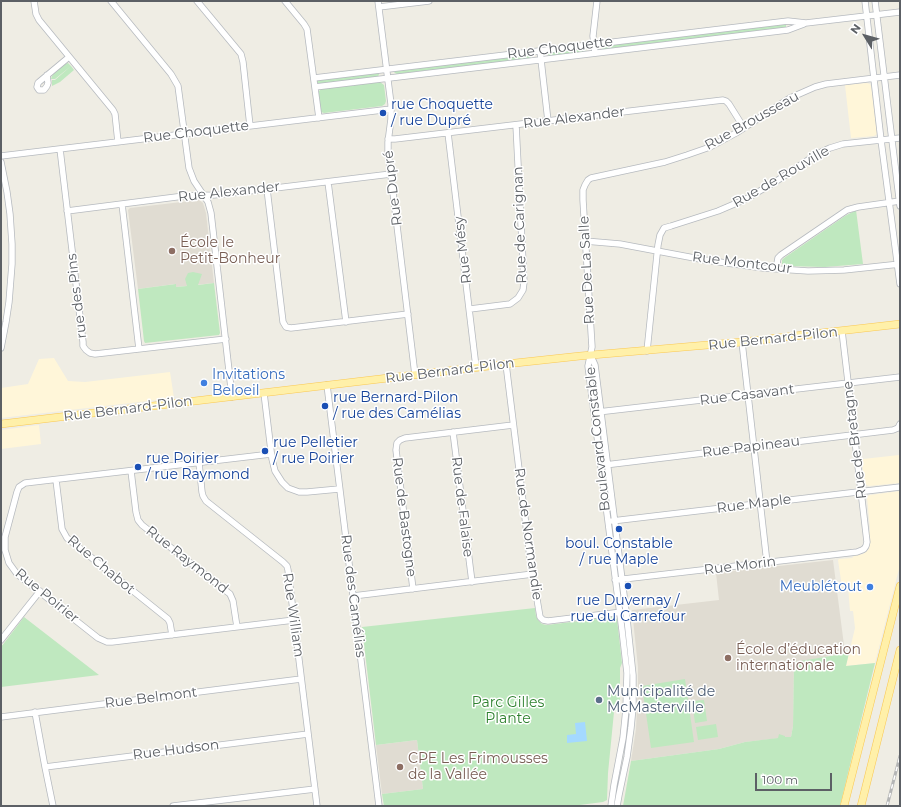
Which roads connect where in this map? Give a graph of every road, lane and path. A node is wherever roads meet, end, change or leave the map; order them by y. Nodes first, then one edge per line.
1 (34, 1) edge
2 (111, 1) edge
3 (197, 1) edge
4 (285, 1) edge
5 (429, 1) edge
6 (597, 1) edge
7 (865, 1) edge
8 (875, 1) edge
9 (379, 4) edge
10 (900, 12) edge
11 (876, 15) junction
12 (867, 16) junction
13 (806, 23) junction
14 (594, 44) junction
15 (540, 51) junction
16 (595, 53) junction
17 (69, 57) junction
18 (541, 60) junction
19 (387, 69) junction
20 (47, 75) dead end
21 (900, 75) edge
22 (884, 77) junction
23 (314, 78) junction
24 (388, 78) junction
25 (874, 78) junction
26 (315, 87) junction
27 (391, 109) junction
28 (318, 118) junction
29 (548, 121) junction
30 (516, 125) junction
31 (250, 126) junction
32 (744, 128) junction
33 (448, 133) junction
34 (184, 134) junction
35 (900, 138) edge
36 (388, 139) junction
37 (892, 139) junction
38 (881, 140) junction
39 (118, 142) junction
40 (60, 149) junction
41 (1, 156) edge
42 (1, 162) edge
43 (391, 174) junction
44 (328, 182) junction
45 (584, 184) joint
46 (267, 189) junction
47 (204, 195) junction
48 (890, 202) junction
49 (900, 202) edge
50 (122, 204) junction
51 (67, 211) junction
52 (585, 241) junction
53 (658, 251) junction
54 (899, 264) edge
55 (776, 269) junction
56 (900, 284) edge
57 (470, 309) junction
58 (408, 314) junction
59 (346, 322) junction
60 (900, 324) edge
61 (842, 331) junction
62 (226, 339) junction
63 (742, 342) junction
64 (1, 348) edge
65 (139, 349) junction
66 (647, 351) junction
67 (591, 355) junction
68 (506, 364) junction
69 (476, 367) junction
70 (415, 375) junction
71 (900, 377) edge
72 (848, 383) junction
73 (327, 385) junction
74 (264, 393) junction
75 (748, 395) junction
76 (232, 396) junction
77 (597, 412) junction
78 (1, 424) edge
79 (900, 424) edge
80 (513, 425) junction
81 (453, 432) junction
82 (854, 434) junction
83 (754, 446) junction
84 (271, 454) junction
85 (199, 463) junction
86 (604, 465) junction
87 (131, 471) junction
88 (56, 480) junction
89 (900, 487) edge
90 (340, 489) junction
91 (861, 492) junction
92 (760, 503) junction
93 (615, 520) junction
94 (608, 521) junction
95 (864, 549) joint
96 (767, 563) junction
97 (533, 574) junction
98 (622, 579) junction
99 (615, 580) junction
100 (472, 582) junction
101 (900, 586) edge
102 (413, 589) junction
103 (40, 591) junction
104 (353, 596) junction
105 (626, 611) junction
106 (620, 612) junction
107 (294, 620) junction
108 (237, 627) junction
109 (172, 635) junction
110 (2, 637) edge
111 (900, 650) edge
112 (629, 666) junction
113 (301, 680) junction
114 (35, 712) junction
115 (1, 716) edge
116 (308, 734) junction
117 (620, 756) junction
118 (627, 757) junction
119 (45, 767) junction
120 (315, 789) junction
121 (53, 806) edge
122 (173, 806) edge
123 (317, 806) edge
124 (379, 806) edge
125 (612, 806) edge
126 (618, 806) edge
127 (844, 806) edge
128 (861, 806) edge

1 - 17 street
2 - 34 street
3 - 31 street
4 - 23 street
5 - 9 street
6 - 14 street
7 - 12 street
8 - 11 street
9 - 19 street, Rue Dupré
10 - 11 street, Rue Choquette
11 - 12 street, Rue Choquette
11 - 22 street
12 - 13 street, Rue Choquette
12 - 25 street
13 - 14 street, Rue Choquette
13 - 16 street, Rue Choquette
14 - 15 street, Rue Choquette
14 - 16 street
15 - 18 street
15 - 19 street, Rue Choquette
16 - 18 street, Rue Choquette
17 - 20 street
17 - 39 street
18 - 24 street, Rue Choquette
18 - 29 street
19 - 23 street, Rue Choquette
19 - 24 street, Rue Dupré
21 - 22 street, Rue Brousseau
22 - 25 street, Rue Brousseau
22 - 37 street
23 - 26 street
24 - 26 street, Rue Choquette
24 - 27 street, Rue Dupré
25 - 32 street, Rue Brousseau
25 - 38 street
26 - 28 street
27 - 28 street, Rue Choquette
27 - 36 street, Rue Dupré
28 - 31 street, Rue Choquette
29 - 30 street, Rue Alexander
29 - 32 street, Rue Alexander
30 - 33 street, Rue Alexander
30 - 57 street, Rue de Carignan
31 - 34 street, Rue Choquette
32 - 45 street, Rue Brousseau
33 - 36 street, Rue Alexander
33 - 57 street, Rue Mésy
34 - 39 street, Rue Choquette
34 - 47 street
35 - 37 street, Rue de Rouville
36 - 43 street, Rue Dupré
37 - 38 street, Rue de Rouville
37 - 49 street
38 - 48 street
38 - 53 street, Rue de Rouville
39 - 40 street, Rue Choquette
40 - 41 street, Rue Choquette
40 - 51 street, rue des Pins
42 - 64 street
43 - 44 street, Rue Alexander
43 - 58 street, Rue Dupré
44 - 46 street, Rue Alexander
44 - 59 street
45 - 52 street, Rue De La Salle
46 - 47 street, Rue Alexander
46 - 59 street
47 - 50 street, Rue Alexander
47 - 62 street
48 - 49 street
48 - 54 street
48 - 55 street
50 - 51 street, Rue Alexander
50 - 65 street
51 - 65 street, rue des Pins
52 - 53 street, Rue Montcour
52 - 67 street, Rue De La Salle
53 - 55 street, Rue Montcour
53 - 66 street, Rue de Rouville
54 - 55 street, Rue Montcour
54 - 56 street
57 - 69 street, Rue Mésy
58 - 59 street
58 - 70 street, Rue Dupré
60 - 61 main road, Rue Bernard-Pilon
61 - 63 main road, Rue Bernard-Pilon
61 - 72 street, Rue de Bretagne
62 - 65 street, rue des Pins
62 - 76 street
63 - 66 main road, Rue Bernard-Pilon
63 - 75 street
66 - 67 main road, Rue Bernard-Pilon
67 - 68 main road, Rue Bernard-Pilon
67 - 77 street, Boulevard Constable
68 - 69 main road, Rue Bernard-Pilon
68 - 80 street, Rue de Normandie
69 - 70 main road, Rue Bernard-Pilon
70 - 73 main road, Rue Bernard-Pilon
71 - 72 street, Rue Casavant
72 - 75 street, Rue Casavant
72 - 82 street, Rue de Bretagne
73 - 74 main road, Rue Bernard-Pilon
73 - 90 street, Rue des Camélias
74 - 76 main road, Rue Bernard-Pilon
74 - 84 street
75 - 77 street, Rue Casavant
75 - 83 street
76 - 78 main road, Rue Bernard-Pilon
77 - 86 street, Boulevard Constable
79 - 82 street, Rue Papineau
80 - 81 street, Rue de Bastogne
80 - 97 street, Rue de Normandie
81 - 100 street, Rue de Falaise
81 - 102 street, Rue de Bastogne
82 - 83 street, Rue Papineau
82 - 91 street, Rue de Bretagne
83 - 86 street, Rue Papineau
83 - 92 street
84 - 85 street, Rue Poirier
84 - 90 street
85 - 87 street, Rue Poirier
85 - 107 street, Rue William
86 - 93 street, Boulevard Constable
86 - 94 street, Boulevard Constable
87 - 88 street, Rue Poirier
87 - 108 street, Rue Raymond
88 - 103 street, Rue Poirier
88 - 109 street, Rue Chabot
89 - 91 street, Rue Maple
90 - 104 street, Rue des Camélias
91 - 92 street, Rue Maple
91 - 95 street, Rue de Bretagne
92 - 93 street, Rue Maple
92 - 96 street
93 - 94 street, Rue Maple
93 - 98 street, Boulevard Constable
94 - 99 street, Boulevard Constable
95 - 96 street, Rue Morin
96 - 98 street, Rue Morin
97 - 100 street
97 - 106 street, Rue de Normandie
98 - 99 street, Rue Morin
98 - 105 street, Boulevard Constable
99 - 106 street, Boulevard Constable
100 - 102 street
101 - 127 main road
102 - 104 street
103 - 109 street, Rue Poirier
103 - 110 street
104 - 124 street, Rue des Camélias
105 - 106 street, Rue de Normandie
105 - 112 street, Boulevard Constable
106 - 112 street, Boulevard Constable
107 - 108 street, Rue Poirier
107 - 113 street, Rue William
108 - 109 street, Rue Poirier
111 - 128 main road
112 - 117 street, Boulevard Constable
112 - 118 street, Boulevard Constable
113 - 114 street, Rue Belmont
113 - 116 street, Rue William
114 - 115 street, Rue Belmont
114 - 119 street
116 - 119 street, Rue Hudson
116 - 120 street, Rue William
117 - 118 street
117 - 125 street, Boulevard Constable
118 - 126 street, Boulevard Constable
119 - 121 street
120 - 122 street
120 - 123 street, Rue William
125 - 126 street

